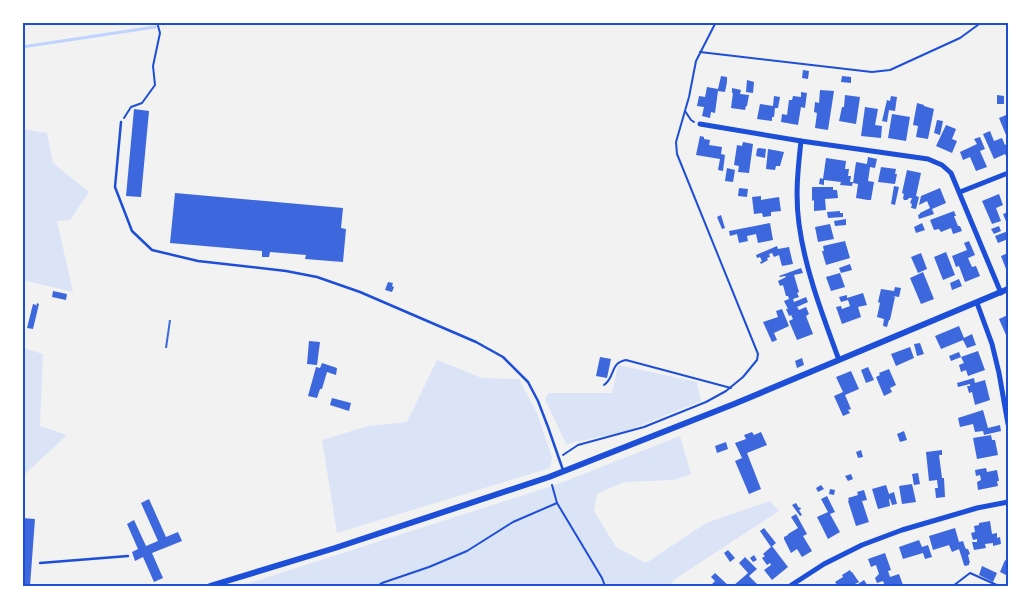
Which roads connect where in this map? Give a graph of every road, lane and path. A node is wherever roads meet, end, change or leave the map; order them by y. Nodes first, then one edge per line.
1 (157, 22) edge
2 (716, 22) edge
3 (982, 22) edge
4 (700, 52) junction
5 (685, 111) junction
6 (121, 122) joint
7 (700, 124) joint
8 (801, 140) junction
9 (1008, 172) edge
10 (960, 192) junction
11 (1008, 289) edge
12 (1001, 293) junction
13 (977, 302) junction
14 (839, 360) junction
15 (604, 385) dead end
16 (731, 388) junction
17 (1008, 424) edge
18 (559, 458) junction
19 (564, 471) junction
20 (549, 477) junction
21 (1008, 502) edge
22 (557, 503) junction
23 (128, 556) dead end
24 (40, 563) dead end
25 (210, 586) edge
26 (377, 586) edge
27 (605, 586) edge
28 (790, 586) edge
29 (952, 586) edge
30 (999, 586) edge

1 - 6 path
2 - 4 path
3 - 4 path
4 - 5 path
5 - 7 path
5 - 16 path
6 - 18 lane
7 - 8 street
8 - 10 street
8 - 14 street
9 - 10 street
10 - 12 street
11 - 12 street
12 - 13 street
13 - 14 street
13 - 17 street
14 - 19 street
15 - 16 path
16 - 18 path
18 - 19 lane
19 - 20 street
20 - 22 path
20 - 25 street
21 - 28 street
22 - 26 path
22 - 27 path
23 - 24 lane
29 - 30 path

